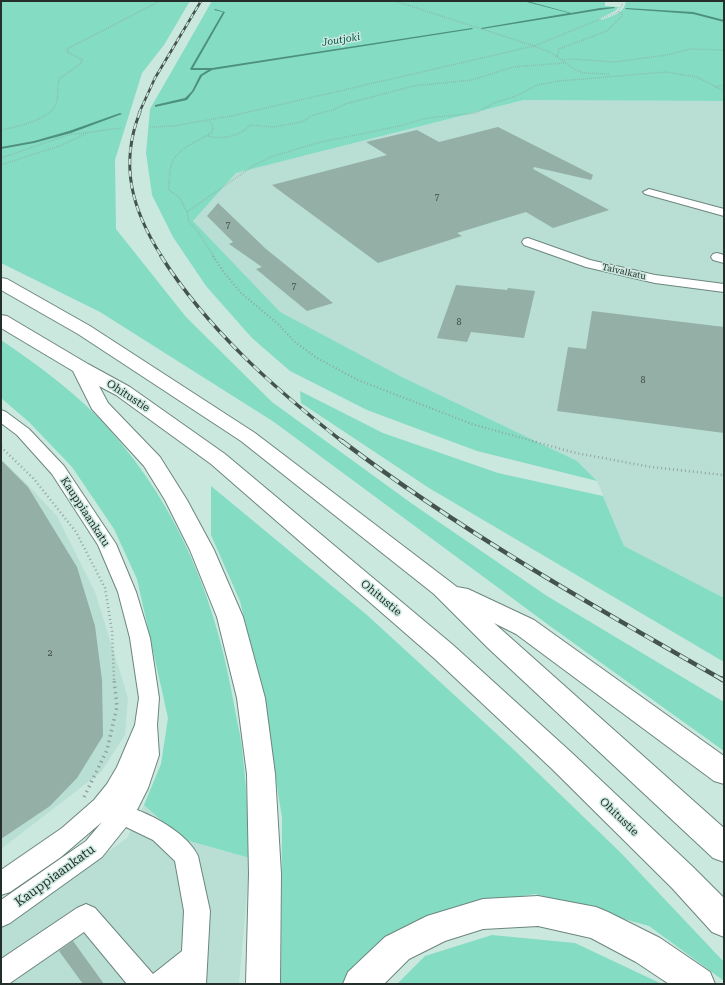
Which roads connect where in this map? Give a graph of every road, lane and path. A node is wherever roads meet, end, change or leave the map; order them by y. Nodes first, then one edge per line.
1 (160, 1) edge
2 (395, 1) edge
3 (623, 3) dead end
4 (618, 12) junction
5 (534, 46) junction
6 (724, 50) edge
7 (557, 57) junction
8 (562, 60) junction
9 (564, 63) junction
10 (617, 75) junction
11 (724, 84) edge
12 (715, 86) junction
13 (724, 91) edge
14 (209, 120) junction
15 (150, 127) dead end
16 (121, 128) dead end
17 (1, 130) edge
18 (97, 130) junction
19 (208, 136) junction
20 (1, 158) edge
21 (1, 165) edge
22 (649, 192) dead end
23 (187, 212) junction
24 (724, 213) edge
25 (528, 242) dead end
26 (1, 283) edge
27 (724, 288) edge
28 (1, 320) edge
29 (81, 368) junction
30 (1, 415) edge
31 (1, 447) edge
32 (724, 475) edge
33 (443, 588) junction
34 (146, 725) junction
35 (724, 772) edge
36 (89, 807) junction
37 (121, 816) junction
38 (724, 848) edge
39 (1, 884) edge
40 (1, 915) edge
41 (724, 921) edge
42 (194, 958) junction
43 (1, 974) edge
44 (144, 984) edge
45 (162, 984) edge
46 (193, 984) edge
47 (263, 984) edge
48 (360, 984) edge
49 (698, 984) edge

1 - 17 path
2 - 5 path
3 - 4 path
4 - 5 path
4 - 7 path
5 - 7 path
5 - 14 path
6 - 8 path
7 - 8 path
8 - 9 path
9 - 10 path
9 - 19 path
10 - 12 path
10 - 23 path
11 - 12 path
12 - 13 path
14 - 15 path
14 - 19 path
16 - 18 path
18 - 20 path
18 - 21 path
19 - 23 path
22 - 24 street
23 - 32 path
25 - 27 street, Taivalkatu
26 - 33 highway
28 - 29 highway, Ohitustie
29 - 41 highway, Ohitustie
29 - 47 highway
30 - 34 street, Kauppiaankatu
31 - 36 path
33 - 35 highway
33 - 38 highway
34 - 36 street, Kauppiaankatu
34 - 37 street, Kauppiaankatu
36 - 37 street
36 - 39 street, Kauppiaankatu
37 - 40 street, Kauppiaankatu
37 - 42 street
42 - 45 street
42 - 46 street
43 - 44 street
48 - 49 highway

